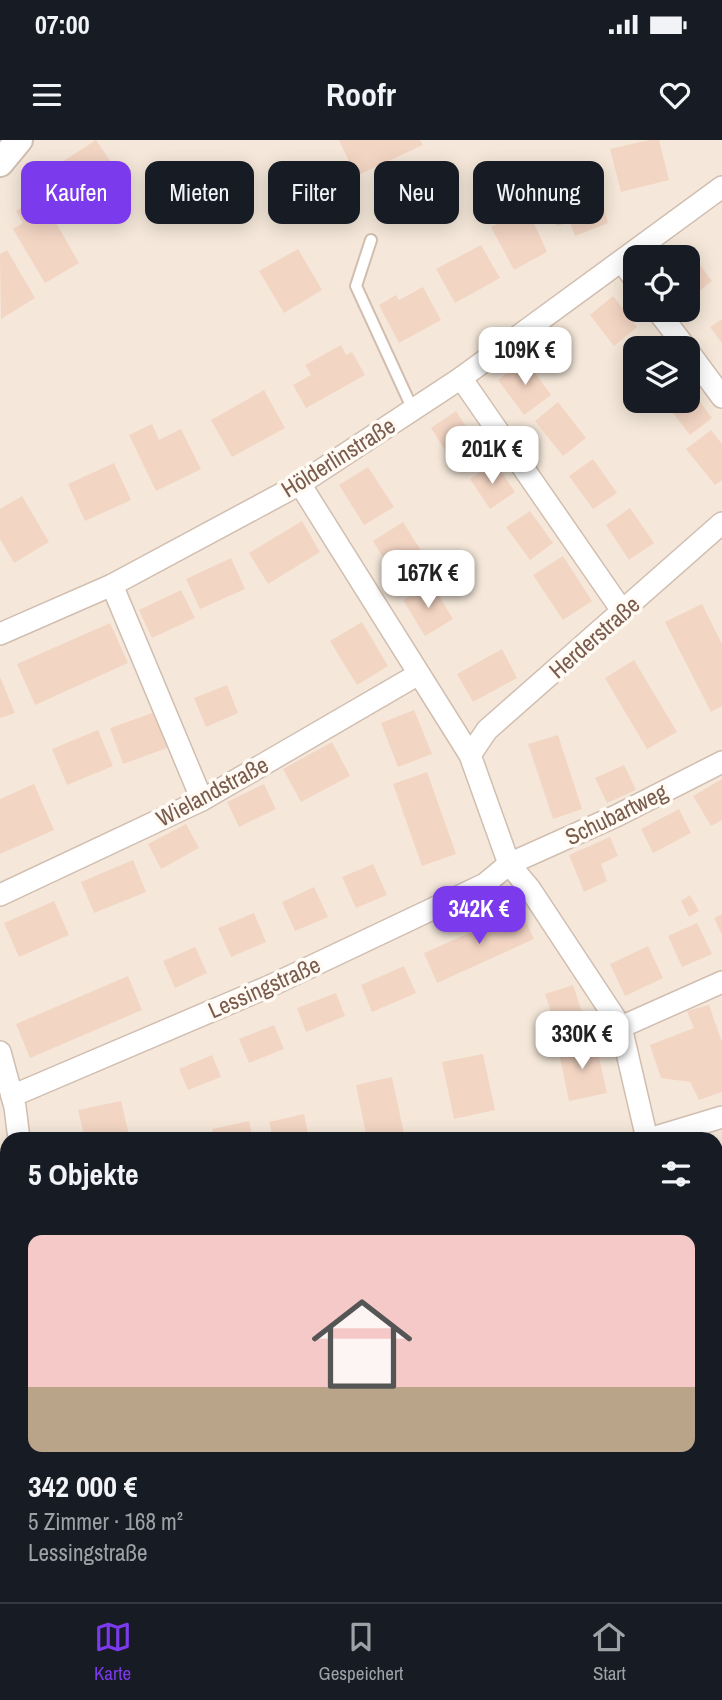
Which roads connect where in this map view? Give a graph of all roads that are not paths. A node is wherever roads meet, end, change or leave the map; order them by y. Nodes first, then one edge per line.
1 (19, 140) edge
2 (0, 163) edge
3 (722, 187) edge
4 (371, 240) dead end
5 (621, 261) junction
6 (623, 264) edge
7 (666, 322) edge
8 (677, 336) edge
9 (700, 367) edge
10 (461, 378) junction
11 (722, 397) edge
12 (413, 410) junction
13 (300, 484) junction
14 (722, 523) edge
15 (112, 585) junction
16 (623, 612) junction
17 (0, 634) edge
18 (417, 675) junction
19 (470, 755) junction
20 (722, 762) edge
21 (202, 800) junction
22 (509, 864) junction
23 (0, 895) edge
24 (722, 982) edge
25 (621, 1027) junction
26 (0, 1052) edge
27 (12, 1097) junction
28 (722, 1117) edge
29 (18, 1132) edge
30 (646, 1132) edge
31 (672, 1132) edge

1 - 2 street
3 - 5 street, Hölderlinstraße
4 - 12 lane
5 - 6 street
5 - 10 street, Hölderlinstraße
7 - 8 street
9 - 11 street
10 - 12 street, Hölderlinstraße
10 - 16 street
12 - 13 street, Hölderlinstraße
13 - 15 street, Hölderlinstraße
13 - 18 street
14 - 16 street, Herderstraße
15 - 17 street, Hölderlinstraße
15 - 21 street
16 - 19 street, Herderstraße
18 - 19 street
18 - 21 street, Wielandstraße
19 - 22 street
20 - 22 street, Schubartweg
21 - 23 street, Wielandstraße
22 - 25 street
22 - 27 street, Lessingstraße
24 - 25 street
25 - 30 street
26 - 27 street
27 - 29 street
28 - 31 street

